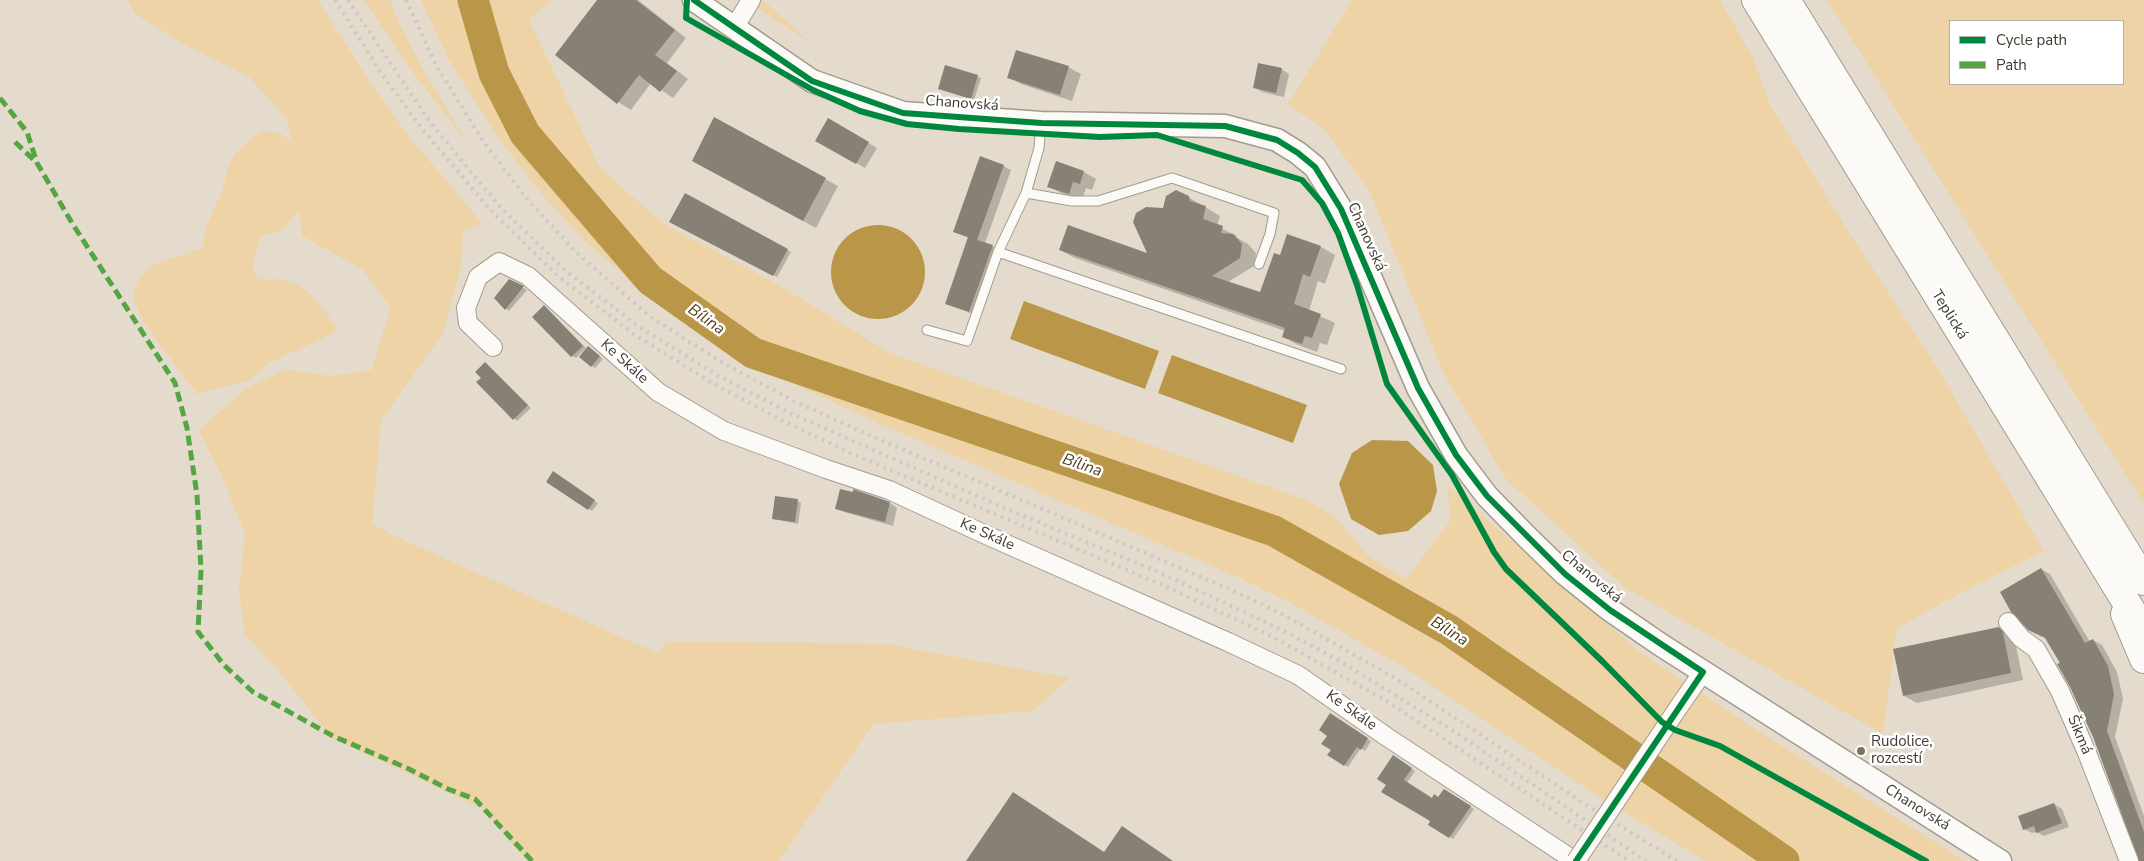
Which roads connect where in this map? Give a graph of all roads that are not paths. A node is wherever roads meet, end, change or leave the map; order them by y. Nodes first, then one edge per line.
1 (694, 0) edge
2 (751, 0) edge
3 (1756, 0) edge
4 (1786, 0) edge
5 (734, 28) junction
6 (1041, 123) junction
7 (1026, 193) junction
8 (998, 252) junction
9 (1259, 264) dead end
10 (927, 330) dead end
11 (493, 347) dead end
12 (1341, 369) dead end
13 (2134, 576) edge
14 (2008, 622) dead end
15 (2144, 630) edge
16 (2144, 659) edge
17 (1702, 672) junction
18 (1576, 861) edge
19 (2000, 861) edge
20 (2129, 861) edge

1 - 5 street, Chanovská
2 - 5 street
3 - 13 highway, Teplická
4 - 13 highway, Teplická
5 - 6 street, Chanovská
6 - 7 lane
6 - 17 street, Chanovská
7 - 8 lane
7 - 9 lane
8 - 10 lane
8 - 12 lane
11 - 18 street, Ke Skále
13 - 15 highway, Teplická
13 - 16 highway
14 - 20 street, Šikmá
17 - 18 street, bridge
17 - 19 street, Chanovská

